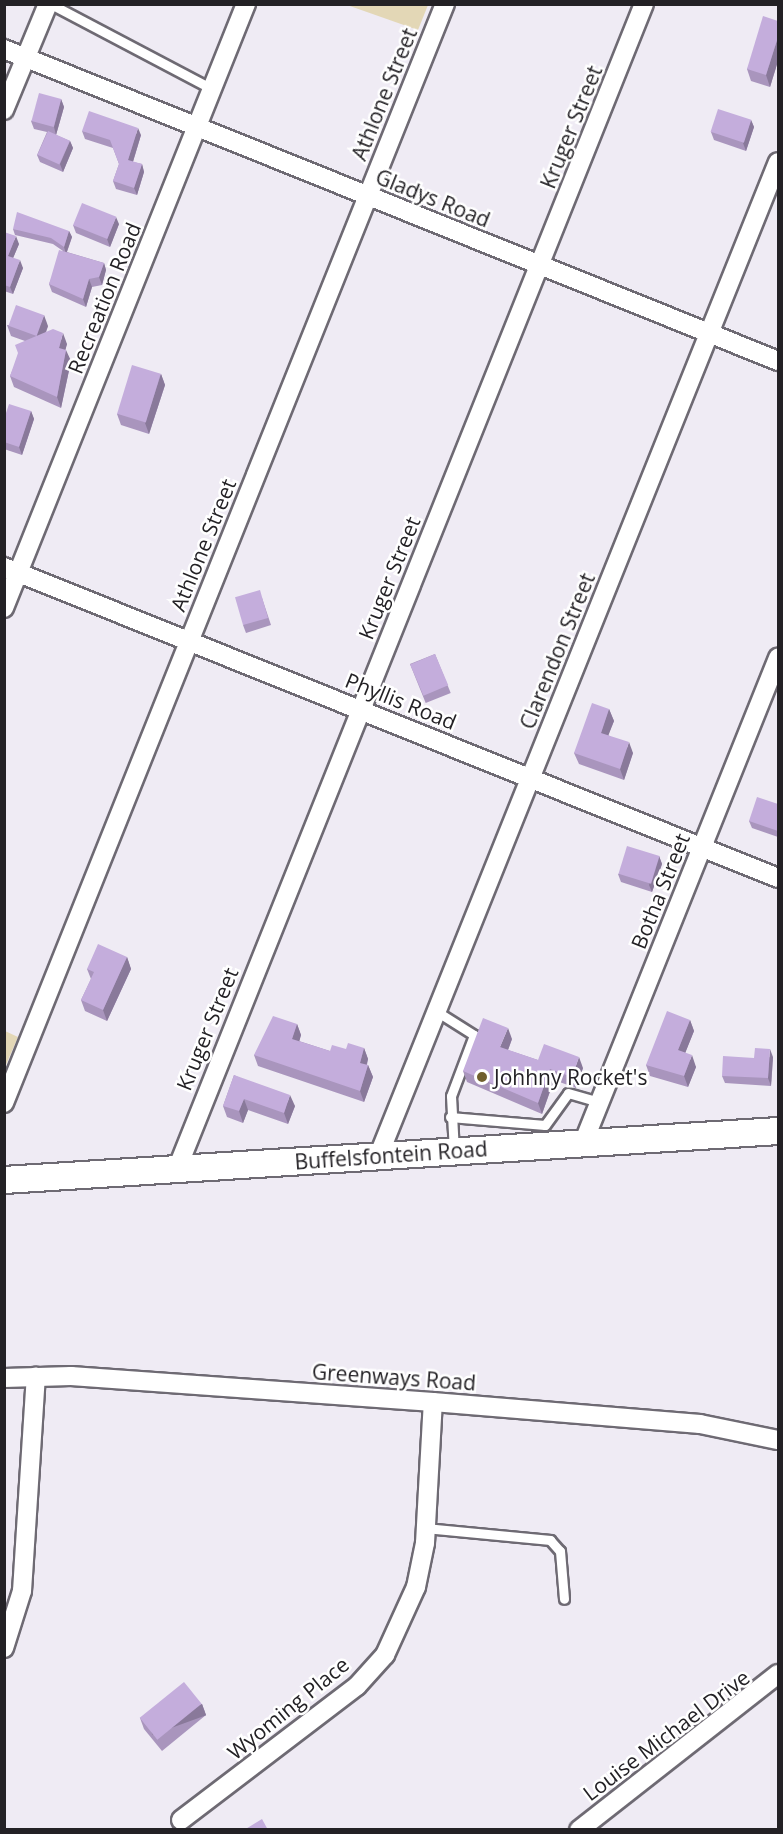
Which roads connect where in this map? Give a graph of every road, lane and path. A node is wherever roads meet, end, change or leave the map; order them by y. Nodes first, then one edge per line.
1 (49, 4) edge
2 (246, 4) edge
3 (445, 4) edge
4 (644, 4) edge
5 (4, 49) edge
6 (25, 58) junction
7 (212, 89) junction
8 (4, 110) edge
9 (197, 126) junction
10 (778, 162) edge
11 (367, 196) junction
12 (539, 265) junction
13 (709, 334) junction
14 (778, 361) edge
15 (12, 570) edge
16 (4, 608) edge
17 (189, 639) junction
18 (778, 658) edge
19 (360, 708) junction
20 (530, 778) junction
21 (702, 847) junction
22 (778, 878) edge
23 (436, 1011) junction
24 (599, 1102) junction
25 (4, 1103) edge
26 (450, 1117) junction
27 (778, 1131) edge
28 (584, 1141) junction
29 (454, 1151) junction
30 (378, 1157) junction
31 (177, 1169) junction
32 (4, 1180) edge
33 (36, 1376) junction
34 (4, 1378) edge
35 (433, 1402) junction
36 (778, 1440) edge
37 (425, 1528) junction
38 (564, 1599) dead end
39 (4, 1648) edge
40 (778, 1674) edge
41 (181, 1820) dead end
42 (579, 1830) edge

1 - 6 street
1 - 7 lane
2 - 7 street, Recreation Road
3 - 11 street, Athlone Street
4 - 12 street, Kruger Street
5 - 6 street, Gladys Road
6 - 8 street
6 - 9 street, Gladys Road
7 - 9 street, Recreation Road
9 - 11 street, Gladys Road
9 - 15 street, Recreation Road
10 - 13 street, Clarendon Street
11 - 12 street, Gladys Road
11 - 17 street, Athlone Street
12 - 13 street, Gladys Road
12 - 19 street, Kruger Street
13 - 14 street, Gladys Road
13 - 20 street, Clarendon Street
15 - 16 street, Recreation Road
15 - 17 street, Phyllis Road
17 - 19 street, Phyllis Road
17 - 25 street, Athlone Street
18 - 21 street, Botha Street
19 - 20 street, Phyllis Road
19 - 31 street, Kruger Street
20 - 21 street, Phyllis Road
20 - 23 street, Clarendon Street
21 - 22 street, Phyllis Road
21 - 24 street, Botha Street
23 - 26 lane
23 - 30 street, Clarendon Street
24 - 26 lane
24 - 28 street, Botha Street
26 - 29 lane
27 - 28 main road, Buffelsfontein Road
28 - 29 main road, Buffelsfontein Road
29 - 30 main road, Buffelsfontein Road
30 - 31 main road, Buffelsfontein Road
31 - 32 main road, Buffelsfontein Road
33 - 34 street, Greenways Road
33 - 35 street, Greenways Road
33 - 39 street
35 - 36 street, Greenways Road
35 - 37 street, Wyoming Place
37 - 38 lane
37 - 41 street, Wyoming Place
40 - 42 street, Louise Michael Drive

